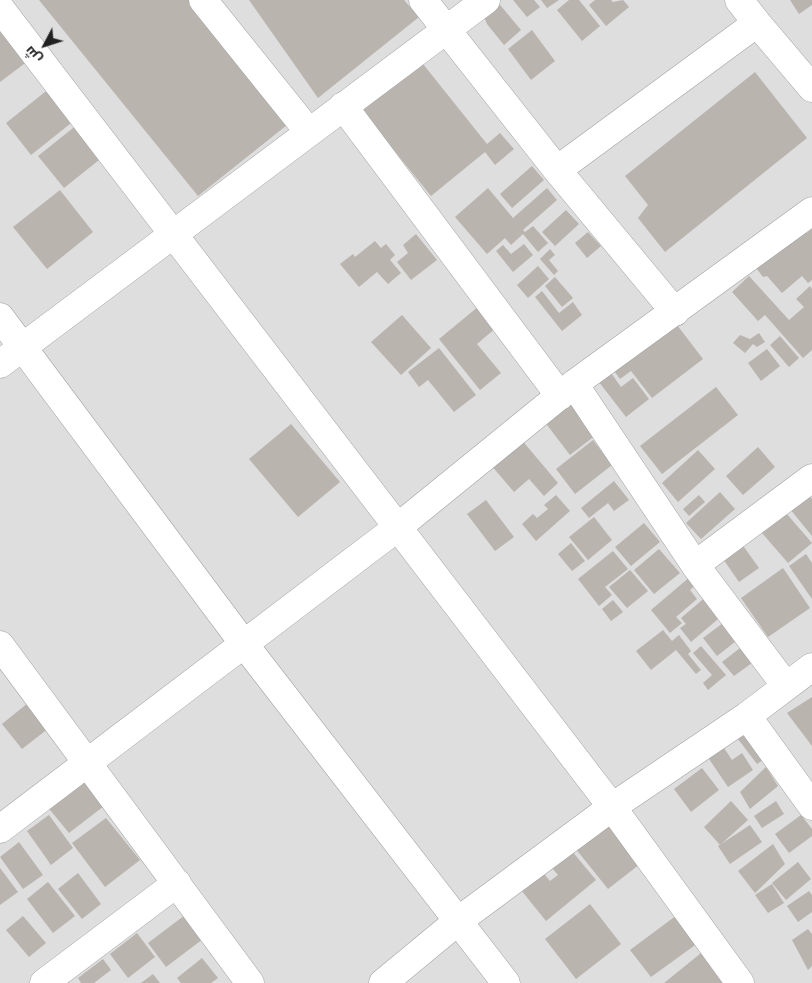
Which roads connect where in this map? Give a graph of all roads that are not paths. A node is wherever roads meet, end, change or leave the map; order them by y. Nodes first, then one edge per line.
1 (202, 0) edge
2 (423, 0) edge
3 (486, 0) edge
4 (739, 0) edge
5 (0, 8) edge
6 (757, 23) junction
7 (446, 30) junction
8 (812, 88) edge
9 (343, 106) junction
10 (309, 132) junction
11 (557, 170) junction
12 (812, 212) edge
13 (174, 235) junction
14 (675, 312) junction
15 (0, 318) edge
16 (22, 347) junction
17 (0, 364) edge
18 (567, 390) junction
19 (812, 478) edge
20 (398, 527) junction
21 (695, 565) junction
22 (244, 644) junction
23 (0, 645) edge
24 (812, 667) edge
25 (786, 686) junction
26 (747, 716) junction
27 (86, 764) junction
28 (812, 806) edge
29 (612, 807) junction
30 (0, 829) edge
31 (177, 883) junction
32 (458, 922) junction
33 (246, 982) edge
34 (44, 983) edge
35 (382, 983) edge
36 (506, 983) edge
37 (740, 983) edge

1 - 10 street
2 - 7 street
3 - 7 street
4 - 6 street
5 - 13 street
6 - 8 street
6 - 11 street
7 - 9 street
7 - 11 street
9 - 10 street
9 - 18 street
10 - 13 street
11 - 14 street
12 - 14 street
13 - 16 street
13 - 20 street
14 - 18 street
15 - 16 street
16 - 17 street
16 - 22 street
18 - 20 street
18 - 21 street
19 - 21 street
20 - 22 street
20 - 29 street
21 - 25 street
22 - 27 street
22 - 32 street
23 - 27 street
24 - 25 street
25 - 26 street
26 - 28 street
26 - 29 street
27 - 30 street
27 - 31 street
29 - 32 street
29 - 37 street
31 - 33 street
31 - 34 street
32 - 35 street
32 - 36 street

